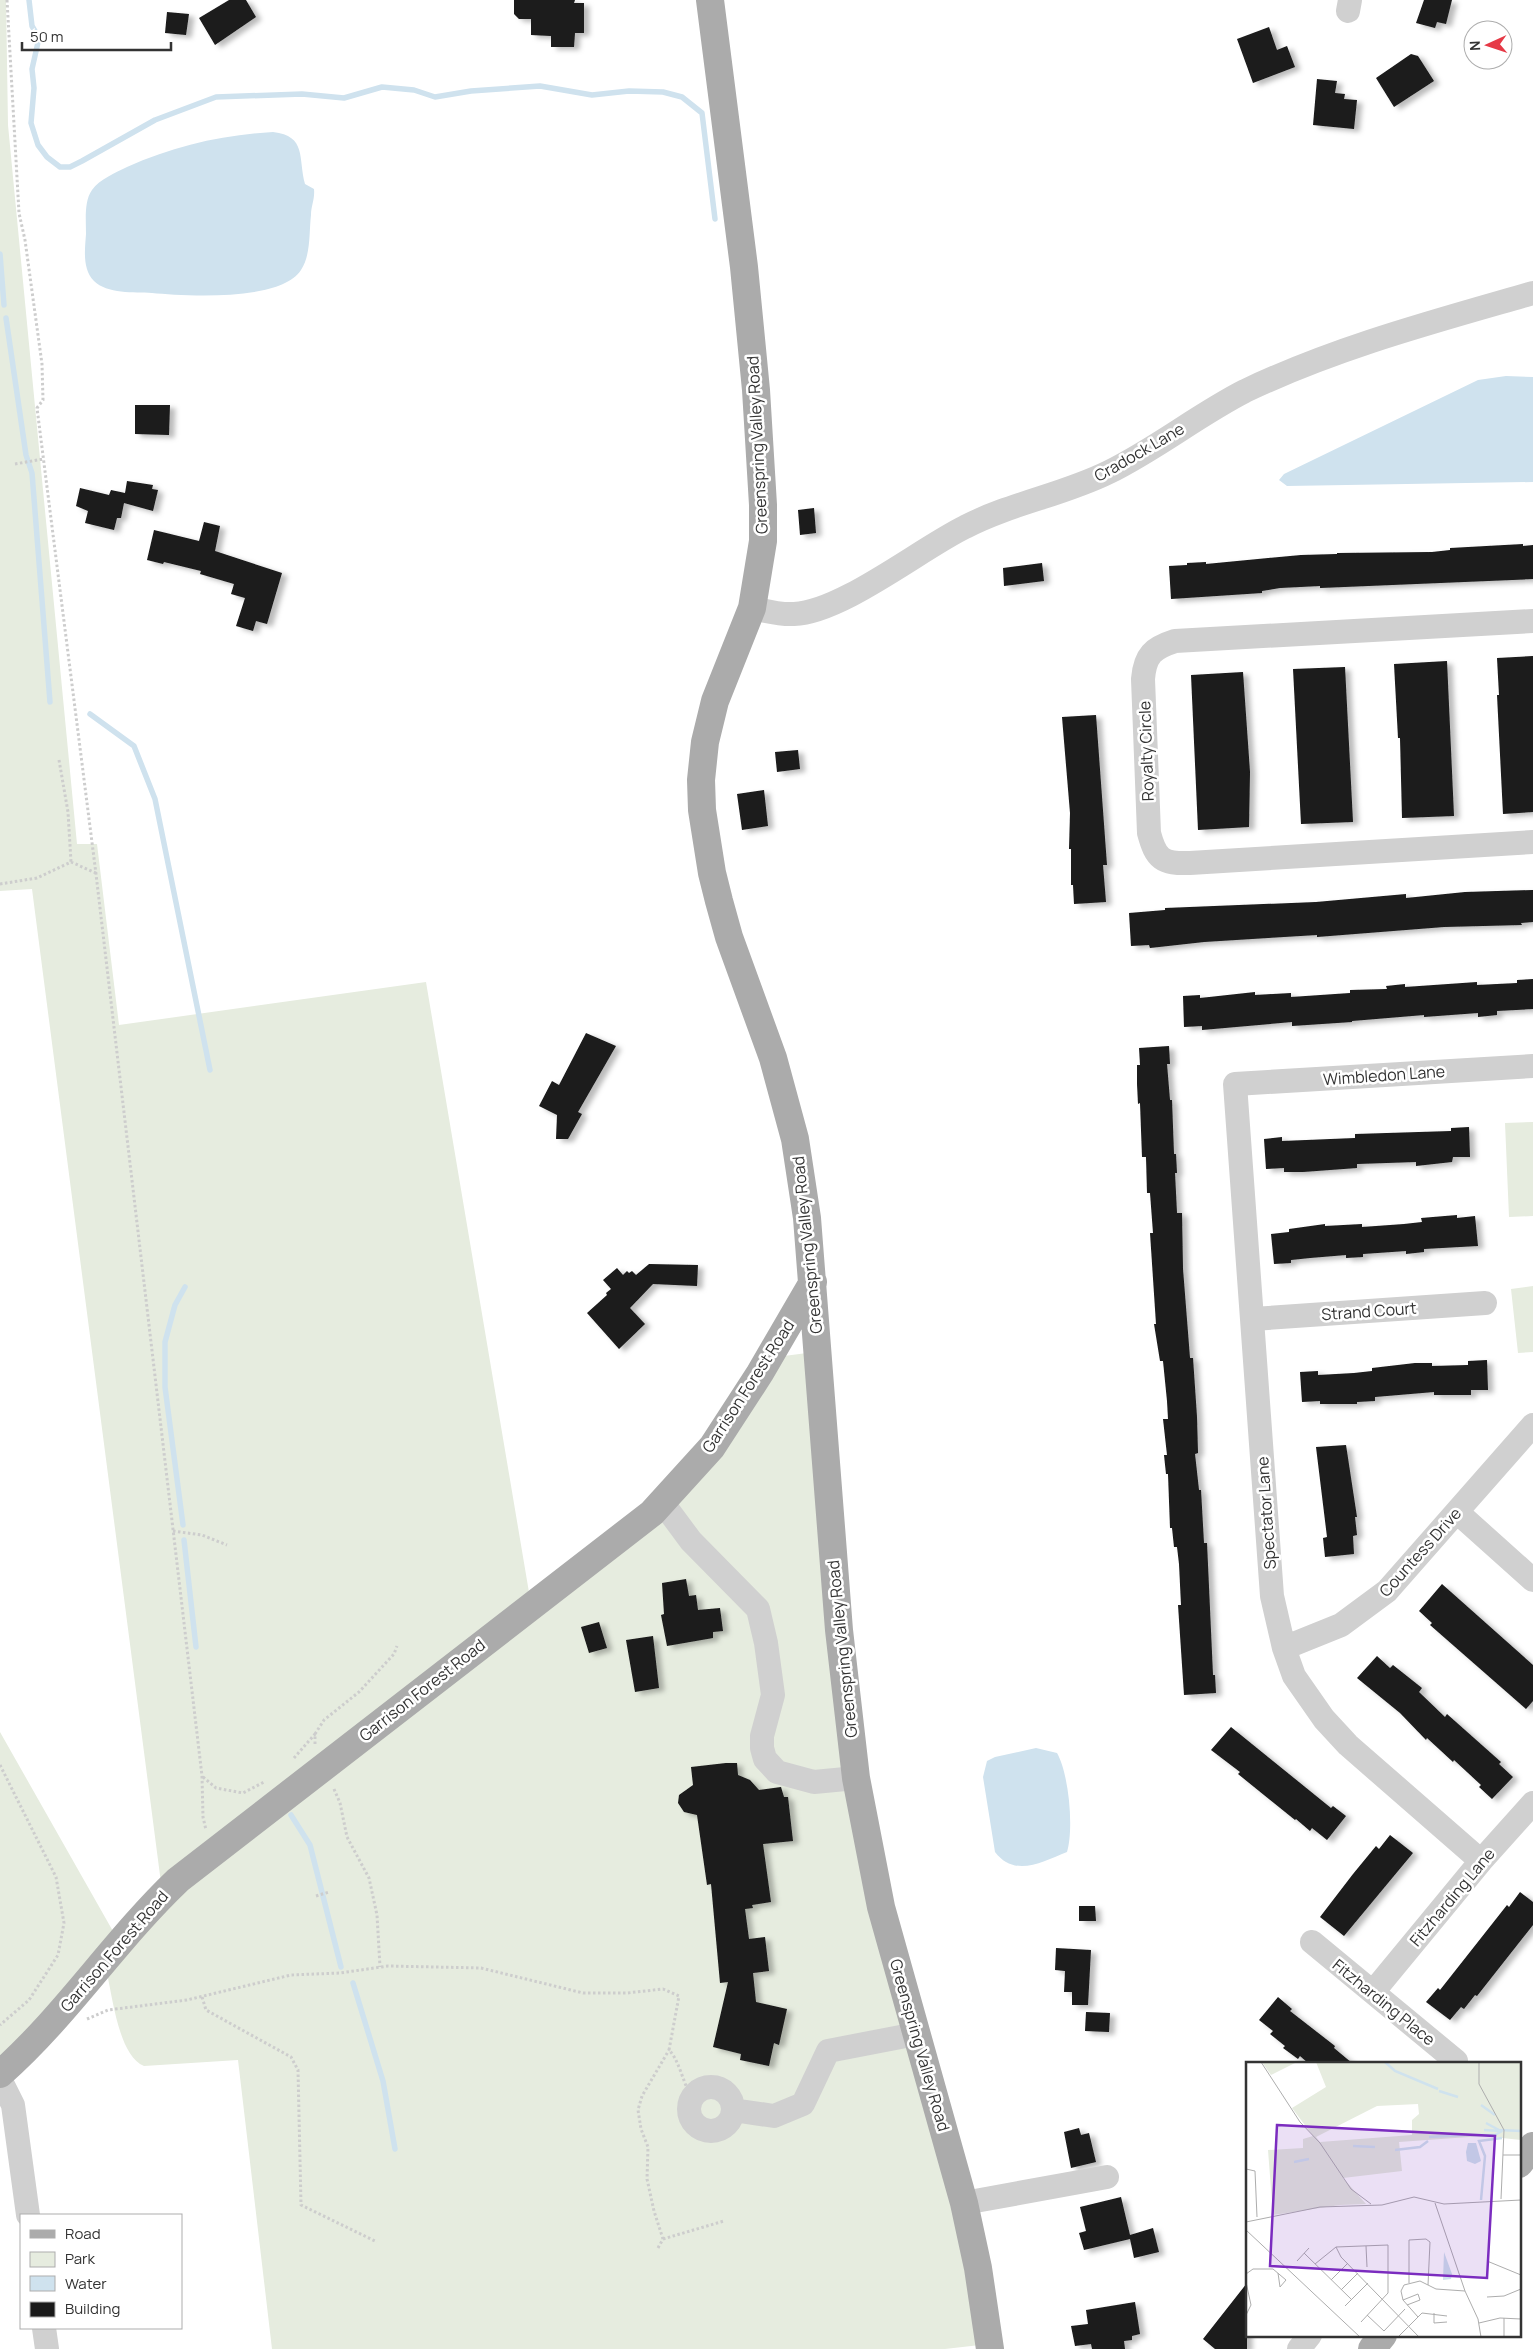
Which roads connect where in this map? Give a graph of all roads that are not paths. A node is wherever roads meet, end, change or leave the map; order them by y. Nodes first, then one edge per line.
1 (710, 0) edge
2 (1533, 293) edge
3 (752, 608) junction
4 (1533, 621) edge
5 (1533, 842) edge
6 (1533, 1066) edge
7 (1235, 1084) joint
8 (813, 1282) junction
9 (1485, 1303) dead end
10 (1253, 1319) junction
11 (1533, 1425) edge
12 (662, 1502) junction
13 (1457, 1512) junction
14 (1533, 1580) edge
15 (1284, 1648) junction
16 (856, 1778) junction
17 (1533, 1803) edge
18 (1481, 1861) junction
19 (1312, 1942) dead end
20 (1373, 1992) junction
21 (916, 2034) junction
22 (1456, 2061) dead end
23 (0, 2074) edge
24 (0, 2079) edge
25 (733, 2110) junction
26 (1533, 2146) edge
27 (1520, 2163) edge
28 (1107, 2177) dead end
29 (964, 2203) junction
30 (28, 2214) edge
31 (44, 2329) edge
32 (1309, 2336) edge
33 (1382, 2336) edge
34 (47, 2349) edge
35 (990, 2349) edge
36 (1299, 2349) edge
37 (1372, 2349) edge

1 - 3 main road, Greenspring Valley Road
2 - 3 street, Cradock Lane
3 - 8 main road, Greenspring Valley Road
4 - 5 street, Royalty Circle
6 - 7 street, Wimbledon Lane
7 - 10 street, Spectator Lane
8 - 12 main road, Garrison Forest Road
8 - 16 main road, Greenspring Valley Road
9 - 10 street, Strand Court
10 - 15 street, Spectator Lane
11 - 13 street, Countess Drive
12 - 16 street
12 - 23 main road, Garrison Forest Road
13 - 14 street
13 - 15 street, Countess Drive
15 - 18 street, Spectator Lane
16 - 21 main road, Greenspring Valley Road
17 - 18 street, Fitzharding Lane
18 - 20 street, Fitzharding Lane
19 - 20 street, Fitzharding Place
20 - 22 street, Fitzharding Place
21 - 25 street
21 - 29 main road, Greenspring Valley Road
24 - 30 street
25 - 25 street
26 - 27 main road
28 - 29 street
29 - 35 main road, Greenspring Valley Road
31 - 34 street
32 - 36 street
33 - 37 main road

